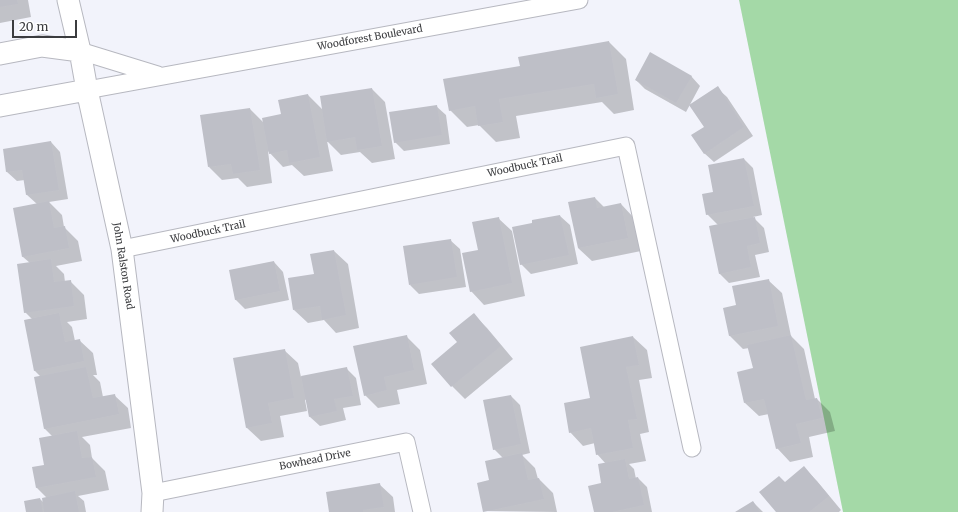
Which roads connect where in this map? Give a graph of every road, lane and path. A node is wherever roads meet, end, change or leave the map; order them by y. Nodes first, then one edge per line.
1 (68, 0) edge
2 (579, 0) edge
3 (80, 51) junction
4 (0, 54) edge
5 (160, 76) junction
6 (87, 90) junction
7 (0, 106) edge
8 (122, 249) junction
9 (692, 448) dead end
10 (153, 502) edge
11 (422, 512) edge

1 - 3 street, John Ralston Road
2 - 5 street, Woodforest Boulevard
3 - 4 street, Woodforest Boulevard
3 - 5 street, Woodforest Boulevard
3 - 6 street, John Ralston Road
5 - 6 street, Woodforest Boulevard
6 - 7 street, Woodforest Boulevard
6 - 8 street, John Ralston Road
8 - 9 street, Woodbuck Trail
8 - 10 street, John Ralston Road
10 - 11 street, Bowhead Drive

